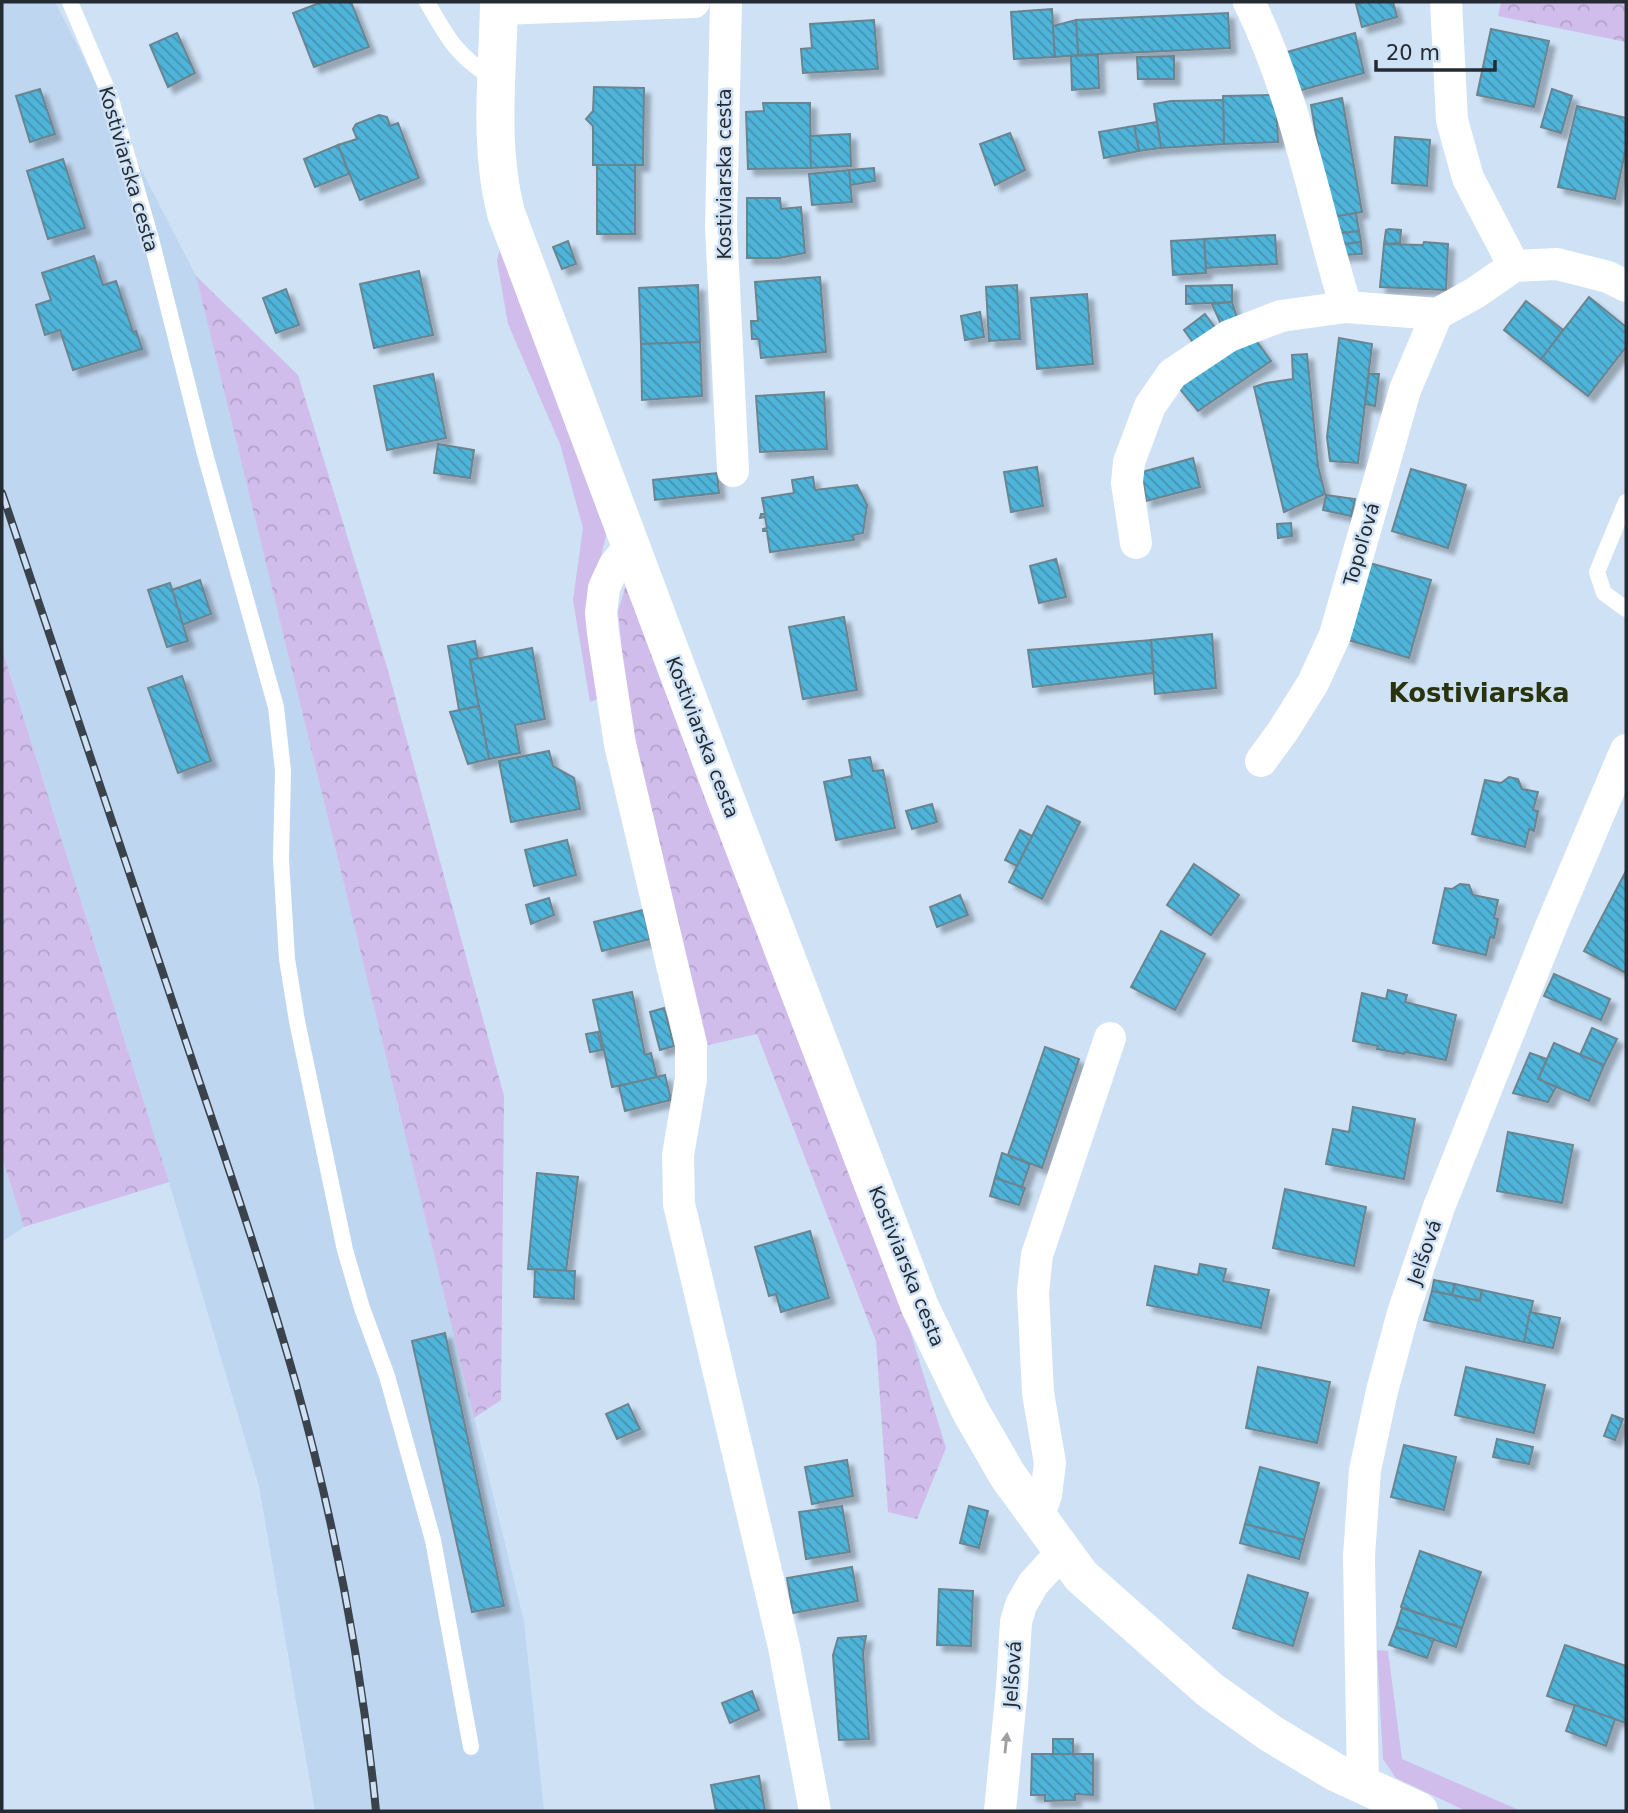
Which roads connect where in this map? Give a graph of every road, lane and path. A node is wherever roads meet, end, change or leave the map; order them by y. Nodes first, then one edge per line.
1 (71, 2) edge
2 (427, 2) edge
3 (694, 2) edge
4 (726, 2) edge
5 (1249, 2) edge
6 (1446, 2) edge
7 (499, 6) edge
8 (496, 80) junction
9 (1514, 266) junction
10 (1626, 286) edge
11 (1346, 307) junction
12 (1437, 314) junction
13 (733, 471) dead end
14 (1626, 502) edge
15 (1136, 543) dead end
16 (631, 545) junction
17 (1626, 609) edge
18 (1626, 750) edge
19 (1261, 761) dead end
20 (1110, 1038) dead end
21 (1038, 1517) junction
22 (1063, 1551) junction
23 (471, 1747) dead end
24 (1388, 1801) edge
25 (815, 1811) edge
26 (1000, 1811) edge

1 - 23 lane, Kostiviarska cesta
2 - 8 lane
3 - 7 street
4 - 13 street, Kostiviarska cesta
5 - 11 street
6 - 9 street
7 - 8 street, Kostiviarska cesta
8 - 16 street, Kostiviarska cesta
9 - 10 street
9 - 12 street
11 - 12 street
11 - 15 street
12 - 19 street, Topoľová
14 - 17 lane
16 - 21 street, Kostiviarska cesta
16 - 25 street
18 - 24 street, Jelšová
20 - 21 street
21 - 22 street, Kostiviarska cesta
22 - 24 street, Kostiviarska cesta
26 -> 22 street, Jelšová

